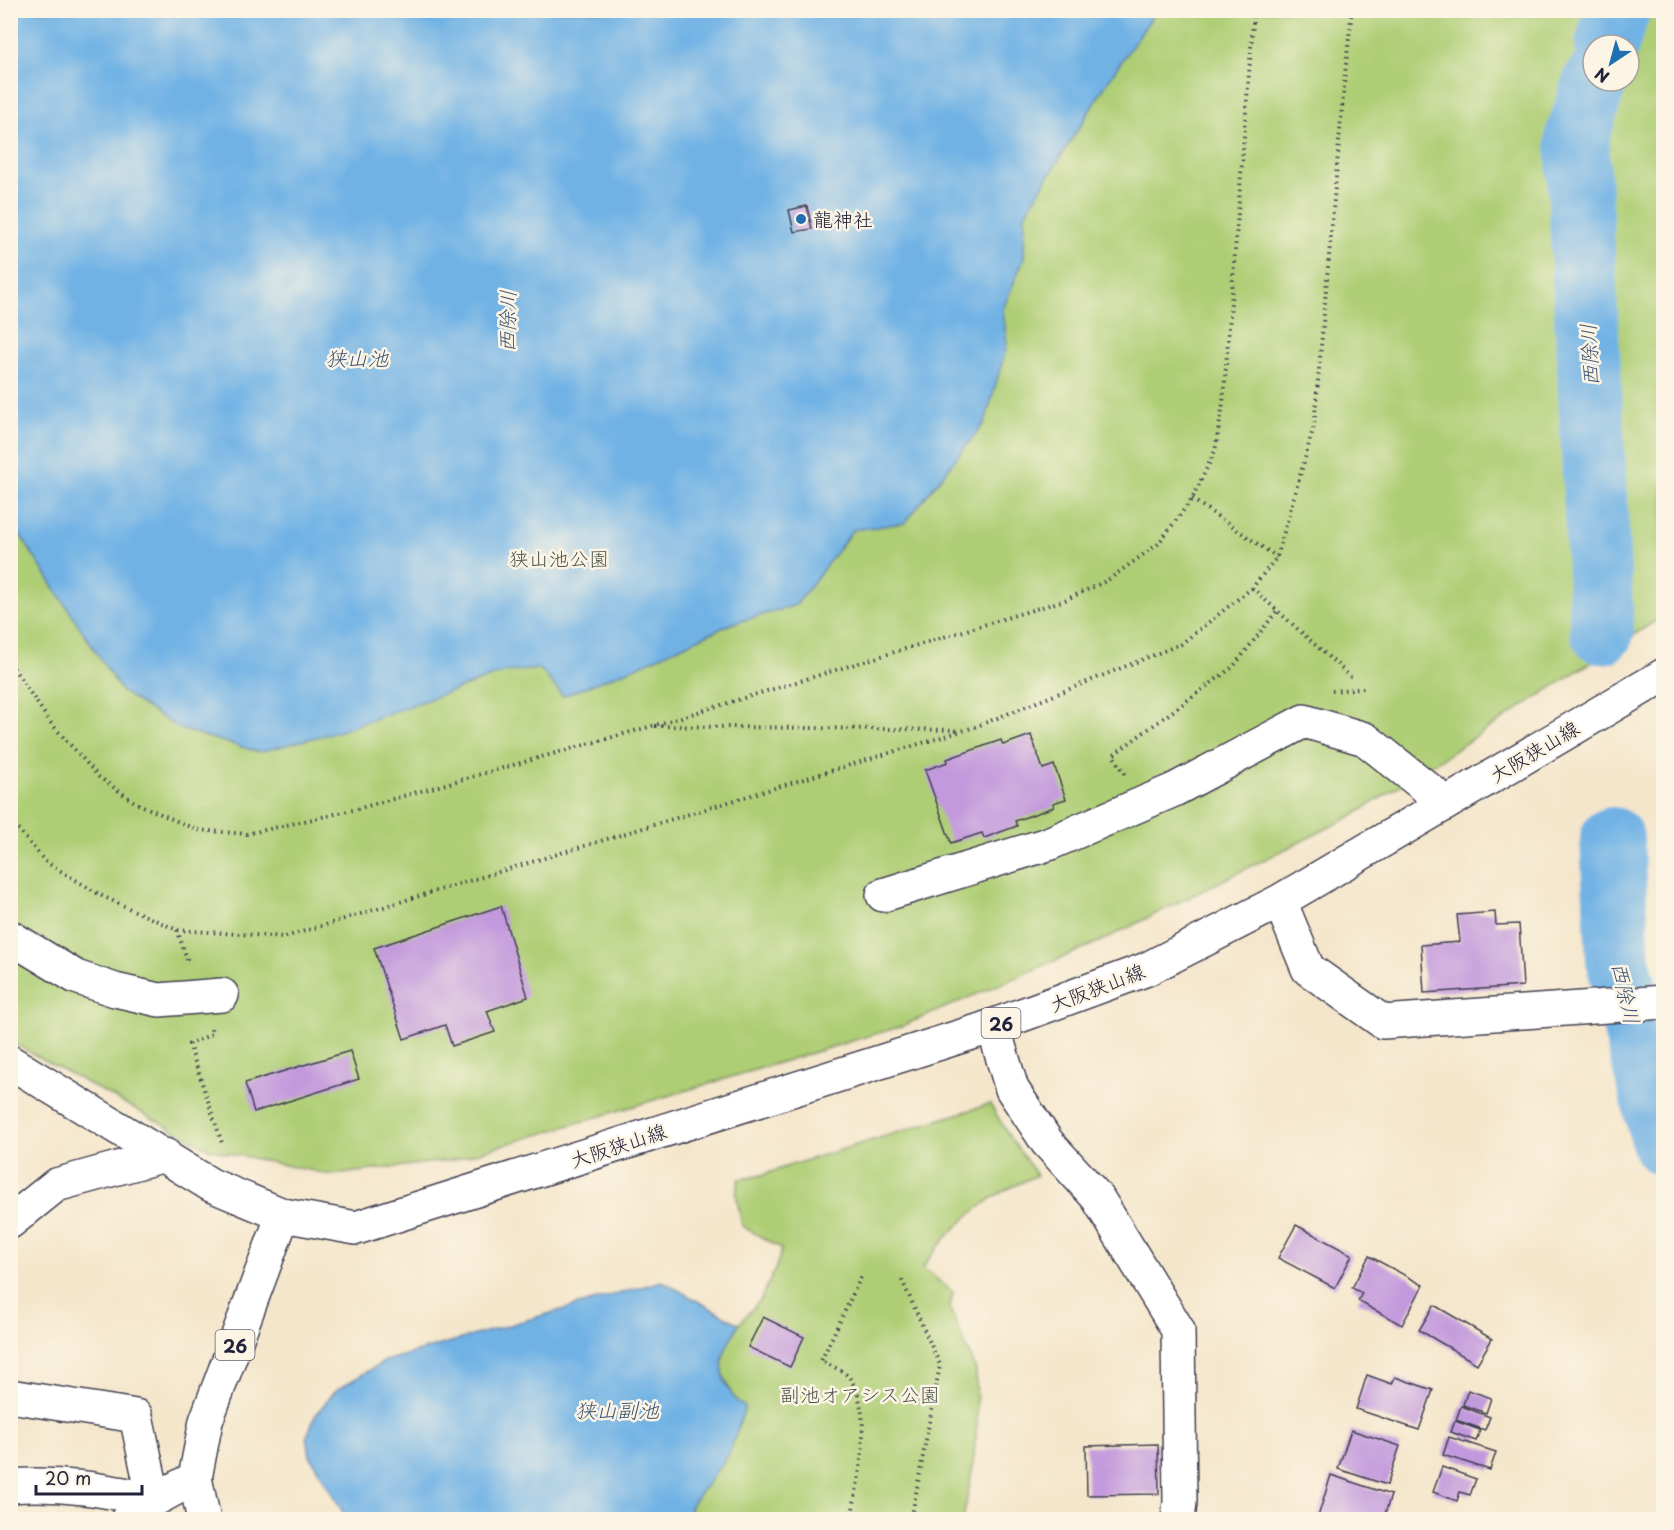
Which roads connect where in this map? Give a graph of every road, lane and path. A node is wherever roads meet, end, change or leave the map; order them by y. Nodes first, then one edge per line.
1 (1254, 10) edge
2 (1352, 10) edge
3 (1192, 499) junction
4 (1277, 557) junction
5 (1252, 588) junction
6 (1278, 611) junction
7 (10, 663) edge
8 (1664, 675) edge
9 (1351, 677) dead end
10 (1364, 688) dead end
11 (1322, 692) dead end
12 (652, 726) junction
13 (965, 730) junction
14 (1127, 778) dead end
15 (1446, 803) junction
16 (10, 820) edge
17 (883, 895) dead end
18 (1280, 901) junction
19 (10, 937) edge
20 (222, 995) dead end
21 (1664, 1002) edge
22 (993, 1026) junction
23 (189, 1044) dead end
24 (10, 1062) edge
25 (223, 1146) dead end
26 (165, 1155) junction
27 (283, 1215) junction
28 (10, 1222) edge
29 (861, 1276) dead end
30 (902, 1280) dead end
31 (10, 1396) edge
32 (195, 1478) junction
33 (10, 1486) edge
34 (154, 1500) junction
35 (127, 1520) edge
36 (204, 1520) edge
37 (851, 1520) edge
38 (911, 1520) edge
39 (1178, 1520) edge

1 - 3 path
2 - 4 path
3 - 4 path
3 - 12 path
4 - 5 path
5 - 6 path
5 - 13 path
6 - 9 path
6 - 14 path
7 - 12 path
8 - 15 main road, 大阪狭山線 / 26
10 - 11 path
12 - 13 path
13 - 16 path
15 - 17 main road
15 - 18 main road, 大阪狭山線 / 26
18 - 21 main road
18 - 22 main road, 大阪狭山線 / 26
19 - 20 main road
22 - 27 main road, 大阪狭山線 / 26
22 - 39 main road
23 - 25 path
24 - 26 main road, 大阪狭山線
26 - 27 main road, 大阪狭山線
26 - 28 main road
27 - 32 main road, 26
29 - 37 path
30 - 38 path
31 - 34 main road
32 - 34 main road
32 - 36 main road
33 - 34 main road
34 - 35 main road

